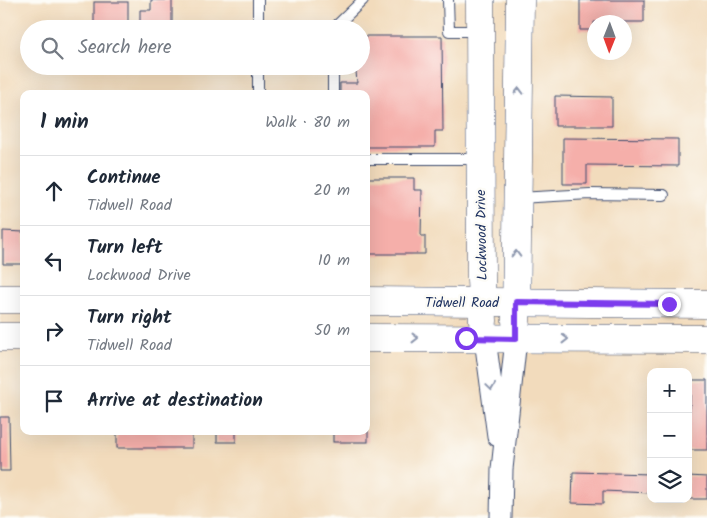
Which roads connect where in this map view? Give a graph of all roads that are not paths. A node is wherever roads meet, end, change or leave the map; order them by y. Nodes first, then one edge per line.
1 (258, 0) edge
2 (364, 0) edge
3 (448, 0) edge
4 (480, 0) edge
5 (520, 0) edge
6 (258, 20) edge
7 (343, 20) edge
8 (480, 32) junction
9 (258, 75) edge
10 (333, 75) edge
11 (258, 90) edge
12 (333, 90) edge
13 (370, 159) edge
14 (480, 160) junction
15 (664, 195) dead end
16 (517, 198) junction
17 (0, 299) edge
18 (20, 299) edge
19 (370, 301) edge
20 (482, 302) junction
21 (516, 302) junction
22 (707, 304) edge
23 (20, 336) edge
24 (0, 337) edge
25 (370, 338) edge
26 (484, 339) junction
27 (516, 339) junction
28 (707, 339) edge
29 (502, 469) junction
30 (501, 518) edge

1 - 6 lane
2 - 7 lane
3 - 8 lane
4 - 8 main road, Lockwood Drive
16 -> 5 main road, Lockwood Drive
8 - 14 main road, Lockwood Drive
9 - 11 lane
10 - 12 lane
13 - 14 lane
14 - 20 main road, Lockwood Drive
15 - 16 lane
21 -> 16 main road, Lockwood Drive
17 - 18 main road
19 - 20 main road, Tidwell Road
20 - 21 main road, Tidwell Road
20 - 26 main road, Lockwood Drive
21 - 22 main road, Tidwell Road
21 - 27 main road, Lockwood Drive
23 - 24 main road
25 -> 26 main road
26 - 27 main road
26 -> 29 street, Lockwood Drive
27 -> 28 main road
27 - 29 street, Lockwood Drive
29 - 30 street, Lockwood Drive

